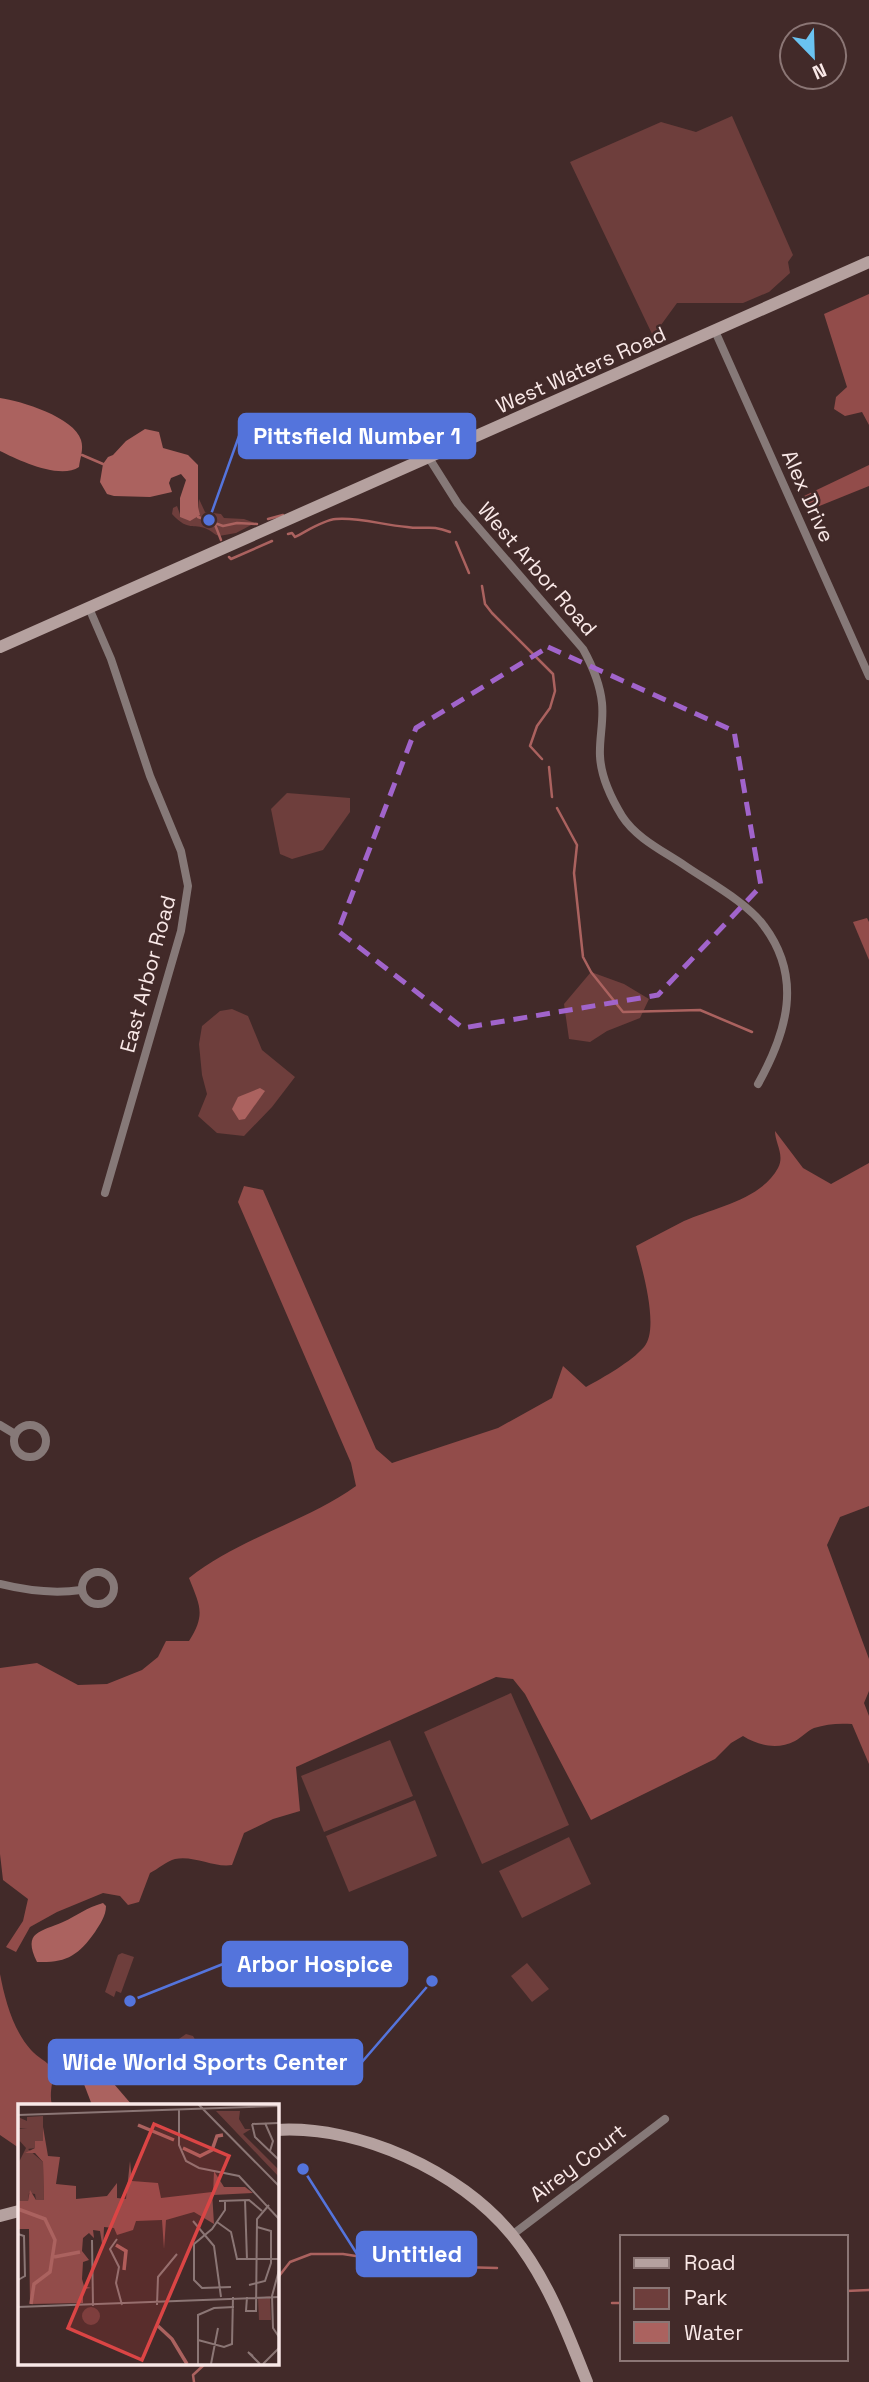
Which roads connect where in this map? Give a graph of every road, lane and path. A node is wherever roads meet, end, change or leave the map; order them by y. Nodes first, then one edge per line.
1 (869, 262) edge
2 (715, 331) junction
3 (429, 458) junction
4 (89, 608) junction
5 (0, 647) edge
6 (869, 676) edge
7 (758, 1084) dead end
8 (104, 1193) dead end
9 (0, 1425) edge
10 (15, 1434) junction
11 (0, 1584) edge
12 (81, 1590) junction
13 (665, 2119) dead end
14 (278, 2130) edge
15 (18, 2211) edge
16 (0, 2216) edge
17 (512, 2235) junction
18 (587, 2382) edge

1 - 2 street, West Waters Road
2 - 3 street, West Waters Road
2 - 6 street, Alex Drive
3 - 4 street, West Waters Road
3 - 7 street, West Arbor Road
4 - 5 street, West Waters Road
4 - 8 street, East Arbor Road
9 - 10 street
10 - 10 street
11 - 12 street
12 - 12 street
13 - 17 street, Airey Court
14 - 17 street
15 - 16 street
17 - 18 street

